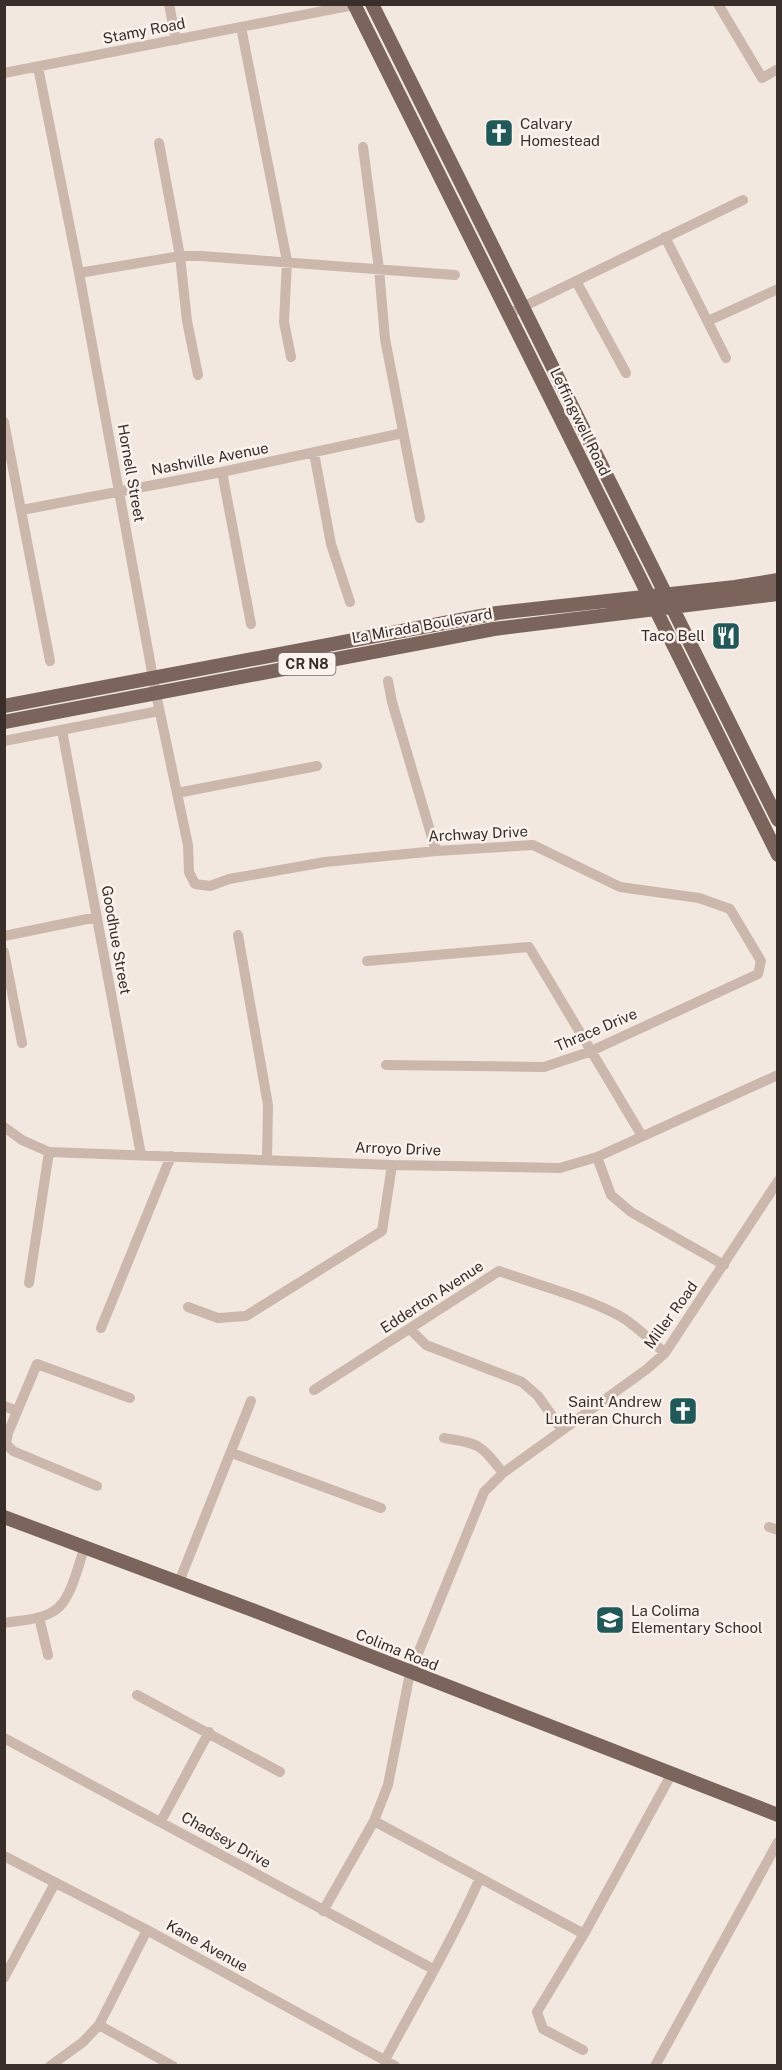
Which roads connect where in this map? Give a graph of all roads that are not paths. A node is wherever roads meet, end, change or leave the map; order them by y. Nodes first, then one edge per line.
1 (169, 4) edge
2 (372, 4) edge
3 (718, 4) edge
4 (356, 5) edge
5 (241, 27) junction
6 (176, 40) junction
7 (38, 67) junction
8 (777, 69) edge
9 (4, 73) edge
10 (159, 143) dead end
11 (363, 147) dead end
12 (743, 200) dead end
13 (665, 237) junction
14 (180, 256) junction
15 (287, 261) junction
16 (379, 269) junction
17 (79, 273) junction
18 (455, 275) dead end
19 (576, 281) junction
20 (777, 289) edge
21 (523, 307) junction
22 (508, 314) junction
23 (708, 321) junction
24 (291, 357) dead end
25 (726, 358) dead end
26 (626, 373) dead end
27 (198, 375) dead end
28 (4, 422) edge
29 (403, 434) junction
30 (314, 453) junction
31 (222, 472) junction
32 (119, 491) junction
33 (22, 510) junction
34 (420, 518) dead end
35 (777, 580) edge
36 (665, 593) junction
37 (777, 594) edge
38 (648, 596) junction
39 (350, 602) dead end
40 (672, 607) junction
41 (655, 609) junction
42 (251, 624) dead end
43 (50, 662) dead end
44 (153, 677) junction
45 (388, 681) dead end
46 (156, 694) junction
47 (4, 706) edge
48 (159, 711) junction
49 (4, 723) edge
50 (62, 730) junction
51 (4, 741) edge
52 (317, 766) dead end
53 (177, 793) junction
54 (777, 820) edge
55 (436, 850) junction
56 (777, 855) edge
57 (195, 884) joint
58 (97, 917) junction
59 (238, 935) dead end
60 (4, 936) edge
61 (4, 952) edge
62 (367, 961) dead end
63 (762, 961) joint
64 (22, 1043) dead end
65 (589, 1052) junction
66 (386, 1065) dead end
67 (777, 1075) edge
68 (4, 1127) edge
69 (642, 1136) junction
70 (49, 1152) junction
71 (141, 1155) junction
72 (171, 1156) junction
73 (597, 1157) junction
74 (267, 1159) junction
75 (392, 1165) junction
76 (777, 1182) edge
77 (724, 1265) junction
78 (29, 1283) dead end
79 (188, 1307) dead end
80 (101, 1328) dead end
81 (410, 1329) junction
82 (665, 1353) junction
83 (314, 1390) dead end
84 (130, 1398) dead end
85 (250, 1401) dead end
86 (4, 1406) edge
87 (17, 1411) junction
88 (562, 1430) junction
89 (444, 1437) dead end
90 (232, 1453) junction
91 (503, 1473) junction
92 (98, 1486) dead end
93 (381, 1508) dead end
94 (4, 1516) edge
95 (85, 1546) junction
96 (179, 1582) junction
97 (39, 1617) junction
98 (4, 1623) edge
99 (48, 1655) dead end
100 (410, 1673) junction
101 (136, 1695) dead end
102 (208, 1732) junction
103 (4, 1738) edge
104 (280, 1772) dead end
105 (672, 1775) junction
106 (777, 1815) edge
107 (161, 1821) junction
108 (374, 1821) junction
109 (777, 1842) edge
110 (4, 1856) edge
111 (480, 1878) junction
112 (55, 1883) junction
113 (323, 1911) junction
114 (147, 1930) junction
115 (584, 1934) junction
116 (433, 1969) junction
117 (5, 1977) edge
118 (99, 2025) junction
119 (583, 2050) dead end
120 (390, 2063) edge
121 (50, 2066) edge
122 (173, 2066) edge
123 (655, 2066) edge

1 - 6 street
2 - 21 main road, Leffingwell Road
3 - 8 street
4 - 5 street, Stamy Road
4 - 22 main road, Leffingwell Road
5 - 6 street, Stamy Road
5 - 15 street
6 - 7 street, Stamy Road
7 - 9 street, Stamy Road
7 - 17 street, Hornell Street
10 - 14 street
11 - 16 street
12 - 13 street
13 - 19 street
13 - 23 street
14 - 15 street
14 - 17 street
14 - 27 street
15 - 16 street
15 - 24 street
16 - 18 street
16 - 29 street
17 - 32 street, Hornell Street
19 - 21 street
19 - 26 street
20 - 23 street
21 - 22 street
21 - 36 main road, Leffingwell Road
22 - 38 main road, Leffingwell Road
23 - 25 street
28 - 33 street
29 - 30 street, Nashville Avenue
29 - 34 street
30 - 31 street, Nashville Avenue
30 - 39 street
31 - 32 street, Nashville Avenue
31 - 42 street
32 - 33 street, Nashville Avenue
32 - 44 street, Hornell Street
33 - 43 street
35 - 36 main road, La Mirada Boulevard / CR N8
36 - 38 main road, La Mirada Boulevard / CR N8
36 - 40 main road, Leffingwell Road
37 - 40 main road, La Mirada Boulevard / CR N8
38 - 41 main road, Leffingwell Road
38 - 44 main road, La Mirada Boulevard / CR N8
40 - 41 main road, La Mirada Boulevard / CR N8
40 - 54 main road, Leffingwell Road
41 - 46 main road, La Mirada Boulevard / CR N8
41 - 56 main road, Leffingwell Road
44 - 46 street, Hornell Street
44 - 47 main road, La Mirada Boulevard / CR N8
45 - 55 street
46 - 48 street, Hornell Street
46 - 49 main road, La Mirada Boulevard / CR N8
48 - 50 street
48 - 53 street, Hornell Street
50 - 51 street
50 - 58 street, Goodhue Street
52 - 53 street
53 - 57 street, Hornell Street
55 - 57 street, Archway Drive
55 - 63 street, Archway Drive
58 - 60 street
58 - 71 street, Goodhue Street
59 - 74 street
61 - 64 street
62 - 65 street
63 - 65 street, Thrace Drive
65 - 66 street, Thrace Drive
65 - 69 street
67 - 69 street, Arroyo Drive
68 - 70 street, Arroyo Drive
69 - 73 street, Arroyo Drive
70 - 71 street, Arroyo Drive
70 - 78 street
71 - 72 street, Arroyo Drive
72 - 74 street, Arroyo Drive
72 - 80 street
73 - 75 street, Arroyo Drive
73 - 77 street
74 - 75 street, Arroyo Drive
75 - 79 street
76 - 77 street, Miller Road
77 - 82 street, Miller Road
81 - 82 street, Edderton Avenue
81 - 83 street, Edderton Avenue
81 - 88 street
82 - 88 street, Miller Road
84 - 87 street
85 - 90 street
86 - 87 street
87 - 92 street
88 - 91 street, Miller Road
89 - 91 street
90 - 93 street
90 - 96 street
91 - 100 street, Miller Road
94 - 95 main road, Colima Road
95 - 96 main road, Colima Road
95 - 97 street
96 - 100 main road, Colima Road
97 - 98 street
97 - 99 street
100 - 105 main road, Colima Road
100 - 108 street, Miller Road
101 - 102 street
102 - 104 street
102 - 107 street
103 - 107 street, Chadsey Drive
105 - 106 main road, Colima Road
105 - 115 street
107 - 113 street, Chadsey Drive
108 - 111 street
108 - 113 street, Miller Road
109 - 123 street
110 - 112 street, Kane Avenue
111 - 115 street
111 - 116 street
112 - 114 street, Kane Avenue
112 - 117 street
113 - 116 street, Chadsey Drive
114 - 118 street
114 - 120 street, Kane Avenue
115 - 119 street
116 - 120 street
118 - 121 street
118 - 122 street

